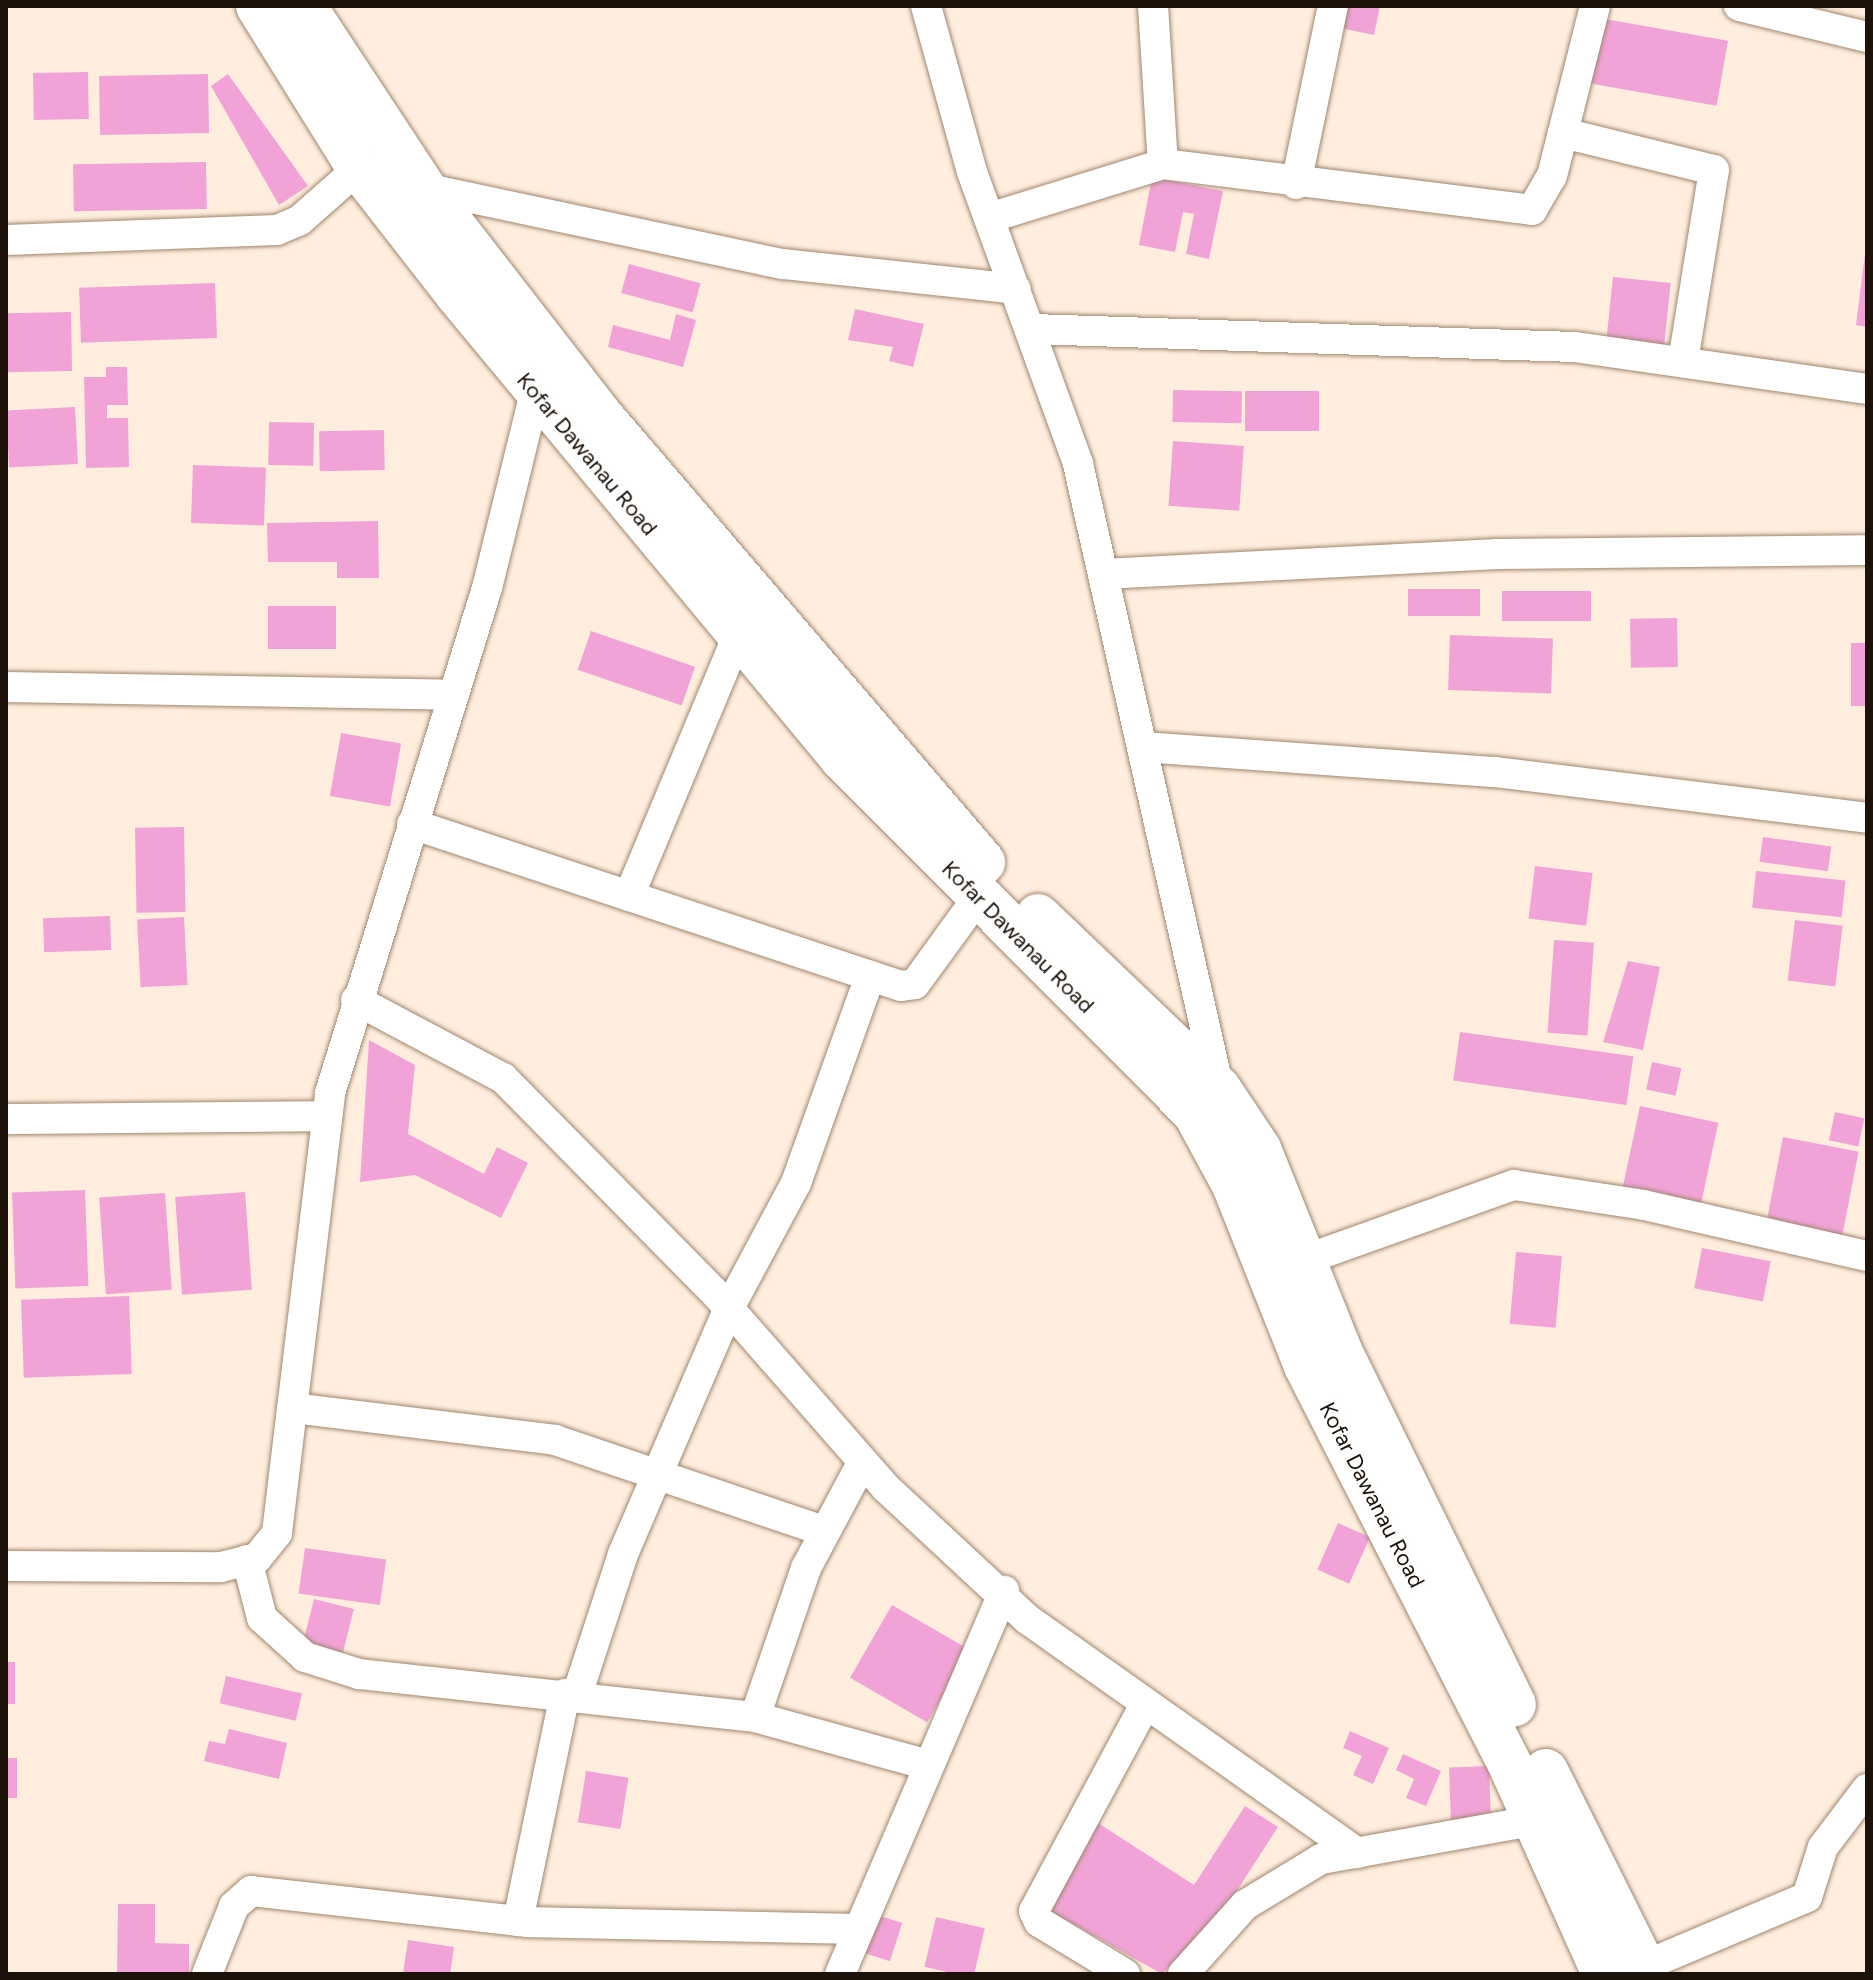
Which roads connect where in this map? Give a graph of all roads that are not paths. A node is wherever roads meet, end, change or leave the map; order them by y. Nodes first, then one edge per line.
1 (258, 6) edge
2 (304, 6) edge
3 (926, 6) edge
4 (1153, 6) edge
5 (1333, 6) edge
6 (1595, 6) edge
7 (1739, 6) edge
8 (1867, 37) edge
9 (1563, 133) junction
10 (1163, 164) junction
11 (359, 168) junction
12 (1296, 184) junction
13 (424, 188) junction
14 (989, 218) junction
15 (6, 240) edge
16 (1016, 289) junction
17 (1032, 329) junction
18 (1683, 362) junction
19 (1867, 389) edge
20 (535, 392) junction
21 (1867, 550) edge
22 (1103, 574) junction
23 (738, 635) junction
24 (6, 687) edge
25 (453, 695) junction
26 (1144, 747) junction
27 (1867, 818) edge
28 (412, 824) junction
29 (629, 896) junction
30 (979, 896) junction
31 (870, 976) junction
32 (356, 1000) junction
33 (1219, 1089) junction
34 (327, 1116) junction
35 (6, 1119) edge
36 (1867, 1256) edge
37 (1304, 1260) junction
38 (729, 1308) junction
39 (1323, 1359) junction
40 (292, 1408) junction
41 (862, 1463) junction
42 (660, 1470) junction
43 (824, 1531) junction
44 (247, 1560) junction
45 (6, 1566) edge
46 (1004, 1591) junction
47 (571, 1694) junction
48 (1145, 1705) junction
49 (755, 1717) junction
50 (925, 1764) junction
51 (1867, 1789) edge
52 (1537, 1820) junction
53 (1357, 1853) junction
54 (518, 1921) junction
55 (855, 1929) junction
56 (1632, 1971) edge
57 (207, 1974) edge
58 (840, 1974) edge
59 (1125, 1974) edge
60 (1183, 1974) edge

1 - 11 street, Kofar Dawanau Road
2 - 13 street, Kofar Dawanau Road
3 - 14 street
4 - 10 street
5 - 12 street
6 - 9 street
7 - 8 street
9 - 12 street
9 - 18 street
10 - 12 street
10 - 14 street
11 - 15 street
11 - 20 street, Kofar Dawanau Road
13 - 16 street
13 - 33 street, Kofar Dawanau Road
14 - 16 street
16 - 17 street
17 - 18 street
17 - 22 street
18 - 19 street
20 - 23 street, Kofar Dawanau Road
20 - 25 street
21 - 22 street
22 - 26 street
23 - 29 street
23 - 30 street, Kofar Dawanau Road
24 - 25 street
25 - 28 street
26 - 27 street
26 - 33 street
28 - 29 street
28 - 32 street
29 - 31 street
30 - 31 street
30 - 39 street, Kofar Dawanau Road
31 - 38 street
32 - 34 street
32 - 38 street
33 - 37 street, Kofar Dawanau Road
34 - 35 street
34 - 40 street
36 - 37 street
37 - 39 street, Kofar Dawanau Road
38 - 41 street
38 - 42 street
39 - 52 street, Kofar Dawanau Road
39 - 56 street
40 - 42 street
40 - 44 street
41 - 43 street
41 - 46 street
42 - 43 street
42 - 47 street
43 - 49 street
44 - 45 street
44 - 47 street
46 - 48 street
46 - 50 street
47 - 49 street
47 - 54 street
48 - 53 street
48 - 59 street
49 - 50 street
50 - 55 street
51 - 56 street
52 - 53 street
52 - 56 street, Kofar Dawanau Road
53 - 60 street
54 - 55 street
54 - 57 street
55 - 58 street

